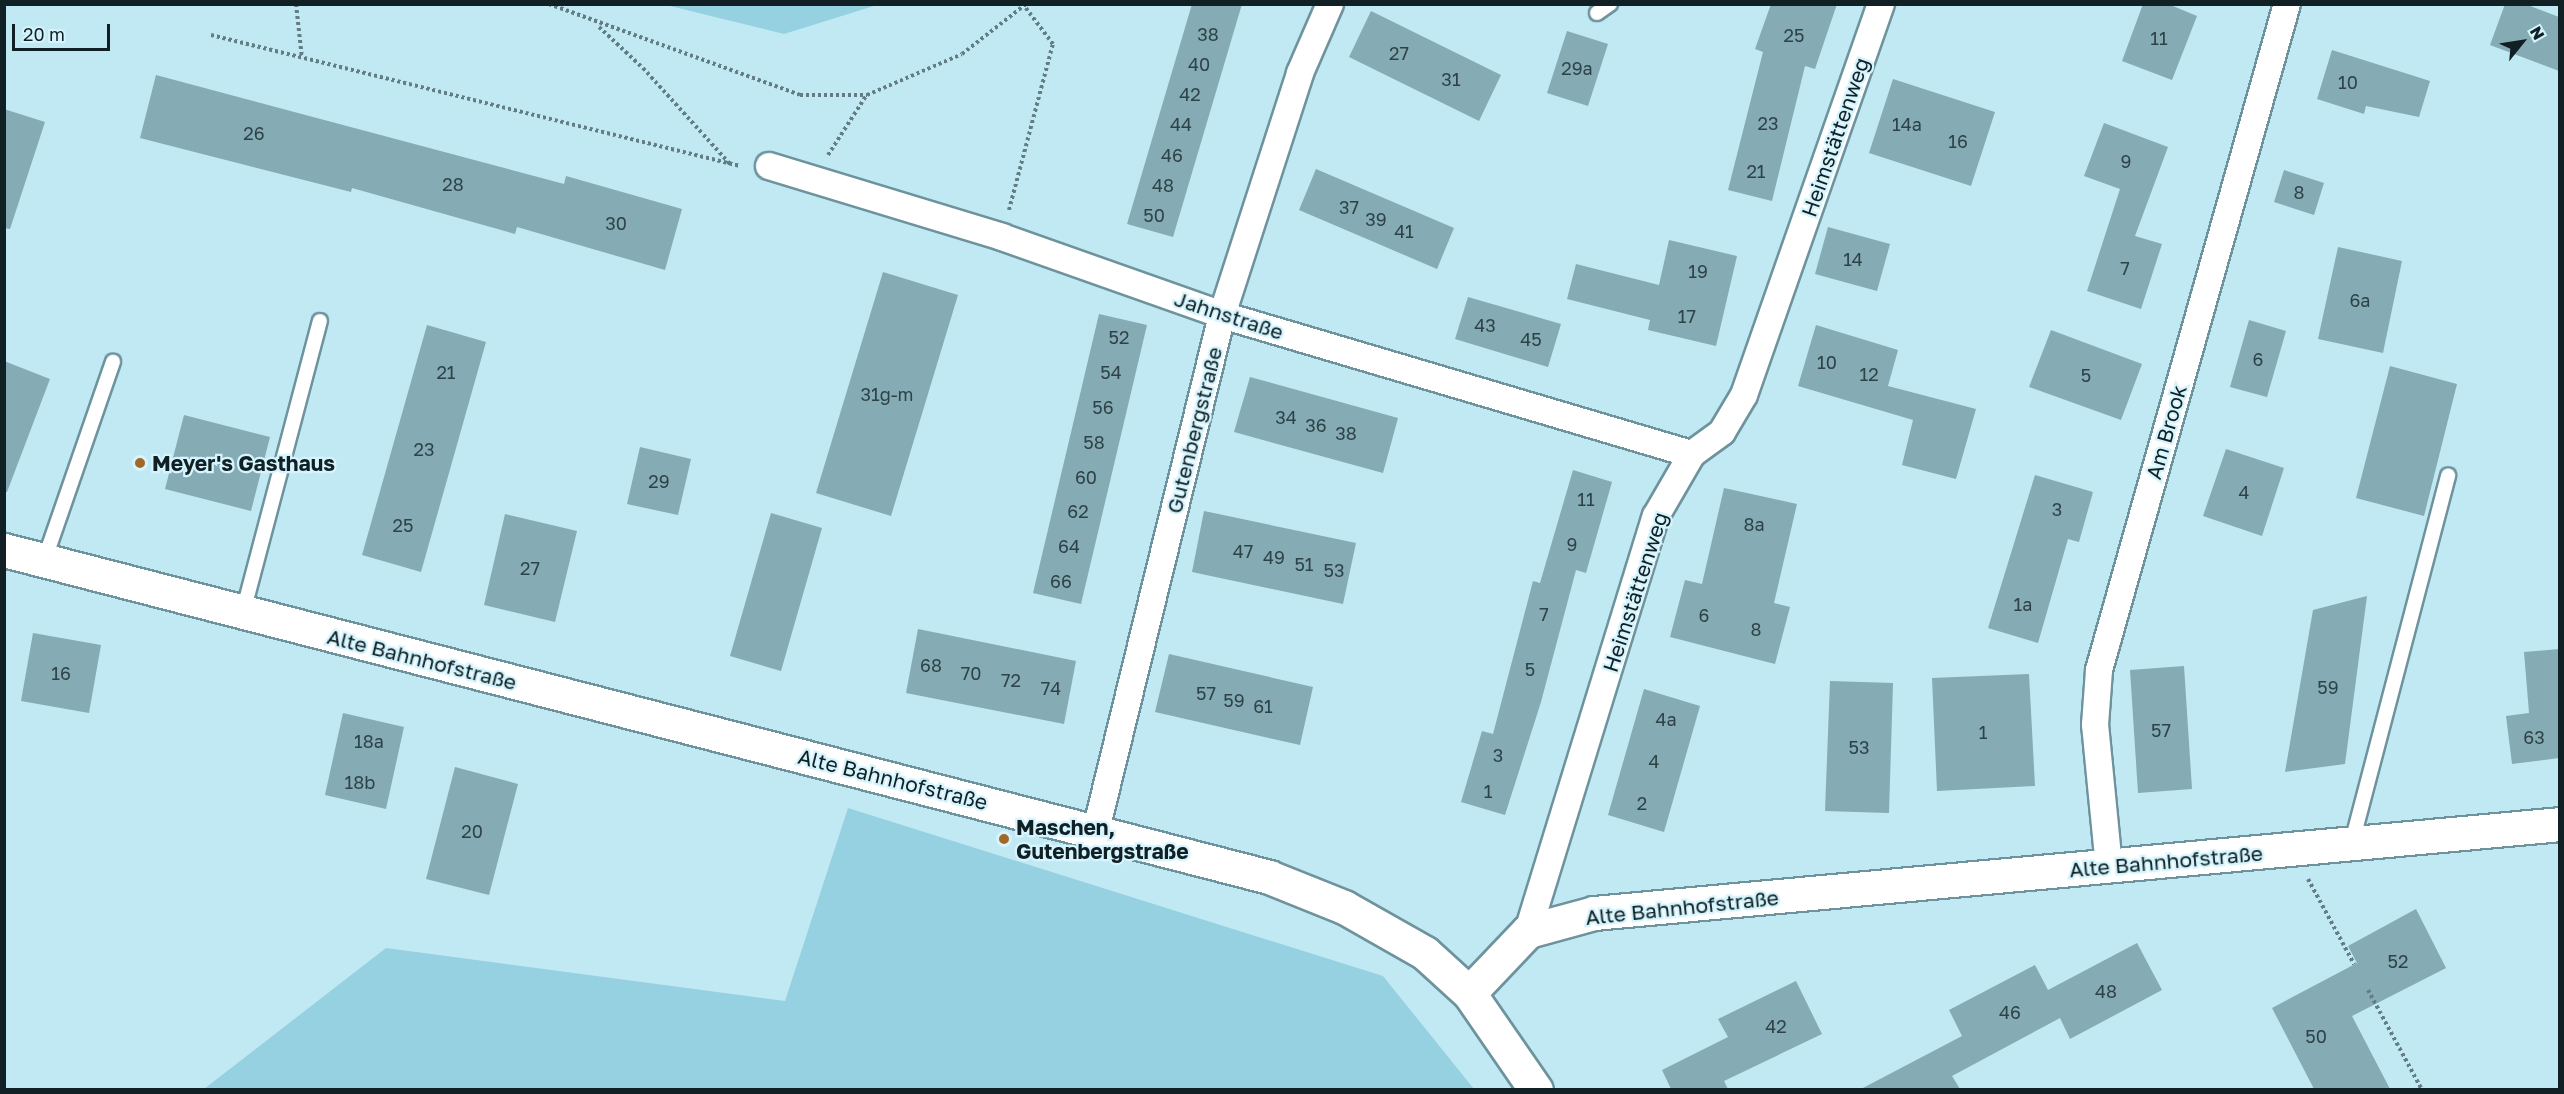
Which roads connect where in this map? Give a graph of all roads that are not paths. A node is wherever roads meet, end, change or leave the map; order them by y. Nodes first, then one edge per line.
1 (1330, 4) edge
2 (1610, 4) edge
3 (1881, 4) edge
4 (2287, 4) edge
5 (1597, 13) dead end
6 (769, 166) road end
7 (1222, 315) junction
8 (320, 321) dead end
9 (113, 362) dead end
10 (1692, 454) junction
11 (2448, 476) dead end
12 (4, 550) edge
13 (44, 561) junction
14 (243, 613) junction
15 (2559, 824) edge
16 (1096, 830) junction
17 (2351, 844) junction
18 (2109, 867) junction
19 (1528, 932) junction
20 (1469, 993) junction
21 (1536, 1089) edge

1 - 7 street, Gutenbergstraße
2 - 5 lane
3 - 10 street, Heimstättenweg
4 - 18 street, Am Brook
6 - 7 street, Jahnstraße
7 - 10 street, Jahnstraße
7 - 16 street, Gutenbergstraße
8 - 14 lane
9 - 13 lane
10 - 19 street, Heimstättenweg
11 - 17 lane
12 - 13 street, Alte Bahnhofstraße
13 - 14 street, Alte Bahnhofstraße
14 - 16 street, Alte Bahnhofstraße
15 - 17 street, Alte Bahnhofstraße
16 - 20 street, Alte Bahnhofstraße
17 - 18 street, Alte Bahnhofstraße
18 - 19 street, Alte Bahnhofstraße
19 - 20 street, Alte Bahnhofstraße
20 - 21 street

